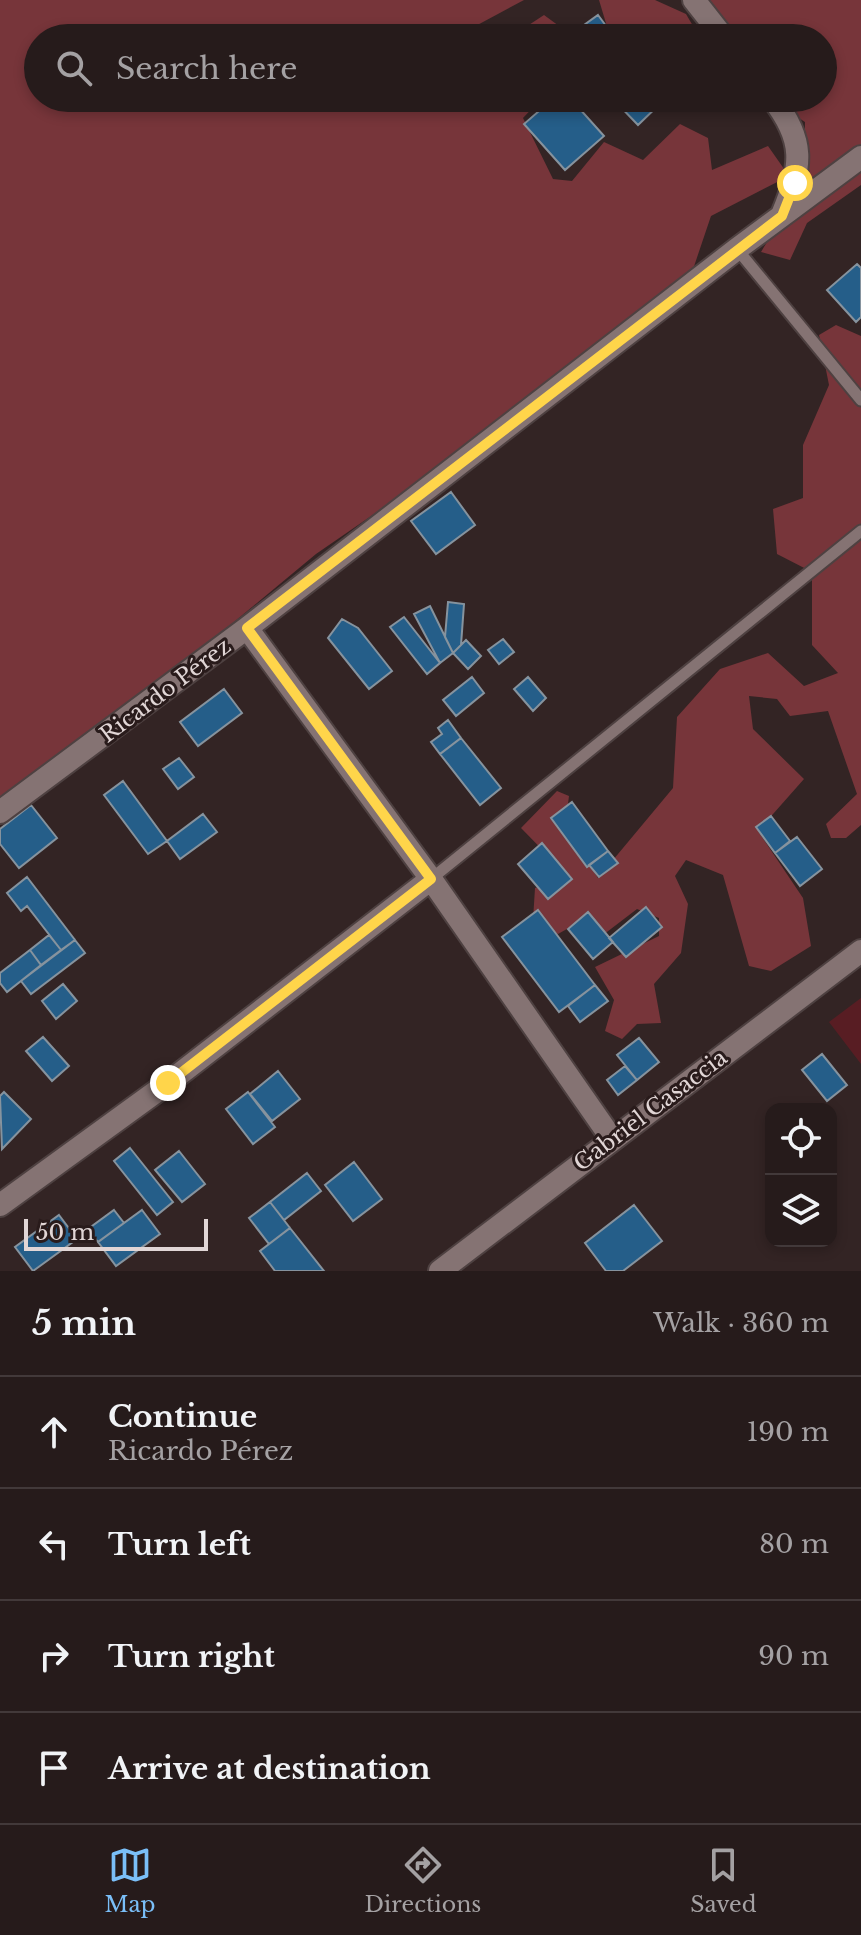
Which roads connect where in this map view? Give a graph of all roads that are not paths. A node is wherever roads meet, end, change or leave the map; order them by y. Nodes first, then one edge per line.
1 (694, 0) edge
2 (713, 24) edge
3 (784, 112) edge
4 (861, 157) edge
5 (782, 216) junction
6 (737, 249) junction
7 (861, 400) edge
8 (861, 531) edge
9 (247, 628) junction
10 (0, 812) edge
11 (431, 879) junction
12 (861, 951) edge
13 (612, 1139) junction
14 (0, 1205) edge
15 (440, 1271) edge

1 - 2 street
3 - 5 street
4 - 5 street, Ricardo Pérez
5 - 6 street, Ricardo Pérez
6 - 7 lane
6 - 9 street, Ricardo Pérez
8 - 11 lane
9 - 10 street, Ricardo Pérez
9 - 11 street
11 - 13 street
11 - 14 street
12 - 13 street, Gabriel Casaccia
13 - 15 street, Gabriel Casaccia

